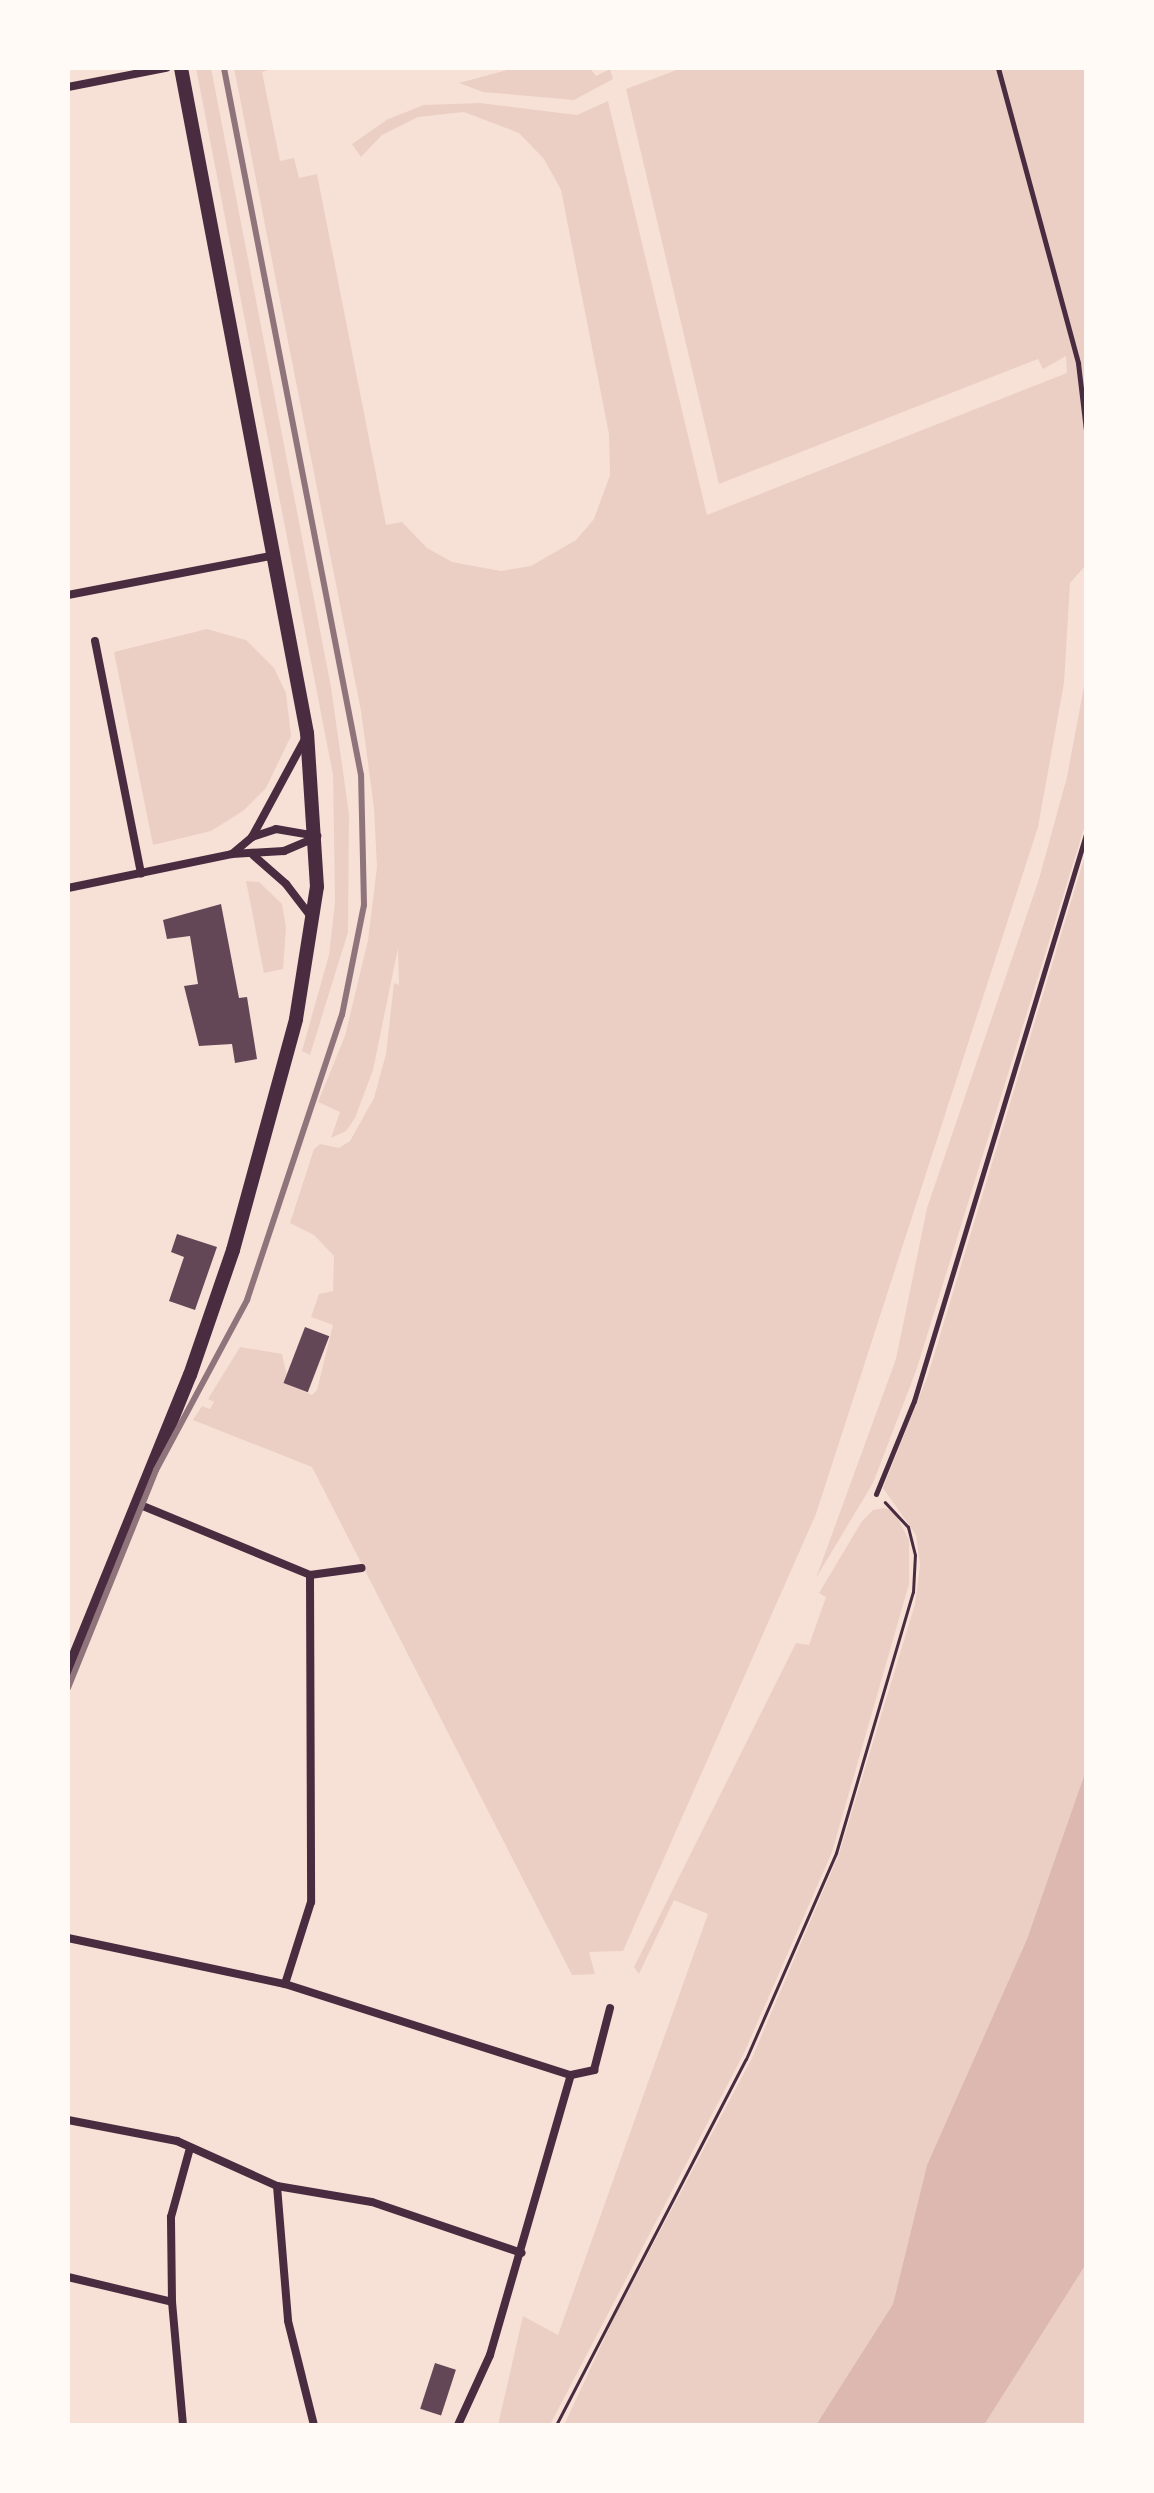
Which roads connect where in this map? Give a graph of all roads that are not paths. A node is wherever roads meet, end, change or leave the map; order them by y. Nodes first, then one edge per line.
1 (166, 68) edge
2 (181, 68) edge
3 (998, 68) edge
4 (68, 87) edge
5 (1086, 430) edge
6 (276, 555) junction
7 (68, 595) edge
8 (95, 641) dead end
9 (307, 733) junction
10 (1086, 834) edge
11 (318, 836) junction
12 (252, 837) junction
13 (232, 854) junction
14 (253, 855) junction
15 (141, 874) junction
16 (68, 888) edge
17 (313, 920) junction
18 (876, 1494) road end
19 (138, 1504) junction
20 (362, 1568) dead end
21 (310, 1575) junction
22 (68, 1675) edge
23 (68, 1938) edge
24 (285, 1984) junction
25 (610, 2008) dead end
26 (571, 2075) junction
27 (68, 2120) edge
28 (190, 2148) junction
29 (277, 2186) junction
30 (522, 2253) junction
31 (68, 2277) edge
32 (172, 2302) junction
33 (183, 2425) edge
34 (314, 2425) edge
35 (458, 2425) edge

1 - 4 street
2 - 6 main road
3 - 5 lane
6 - 7 street
6 - 9 main road
8 - 15 street
9 - 11 main road
9 - 12 street
10 - 18 lane
11 - 12 street
11 - 14 street
11 - 17 main road
12 - 13 street
13 - 14 street
13 - 15 street
14 - 17 street
15 - 16 street
17 - 19 main road
19 - 21 street
19 - 22 main road
20 - 21 street
21 - 24 street
23 - 24 street
24 - 26 street
25 - 26 street
26 - 30 street
27 - 28 street
28 - 29 street
28 - 32 street
29 - 30 street
29 - 34 street
30 - 35 street
31 - 32 street
32 - 33 street

